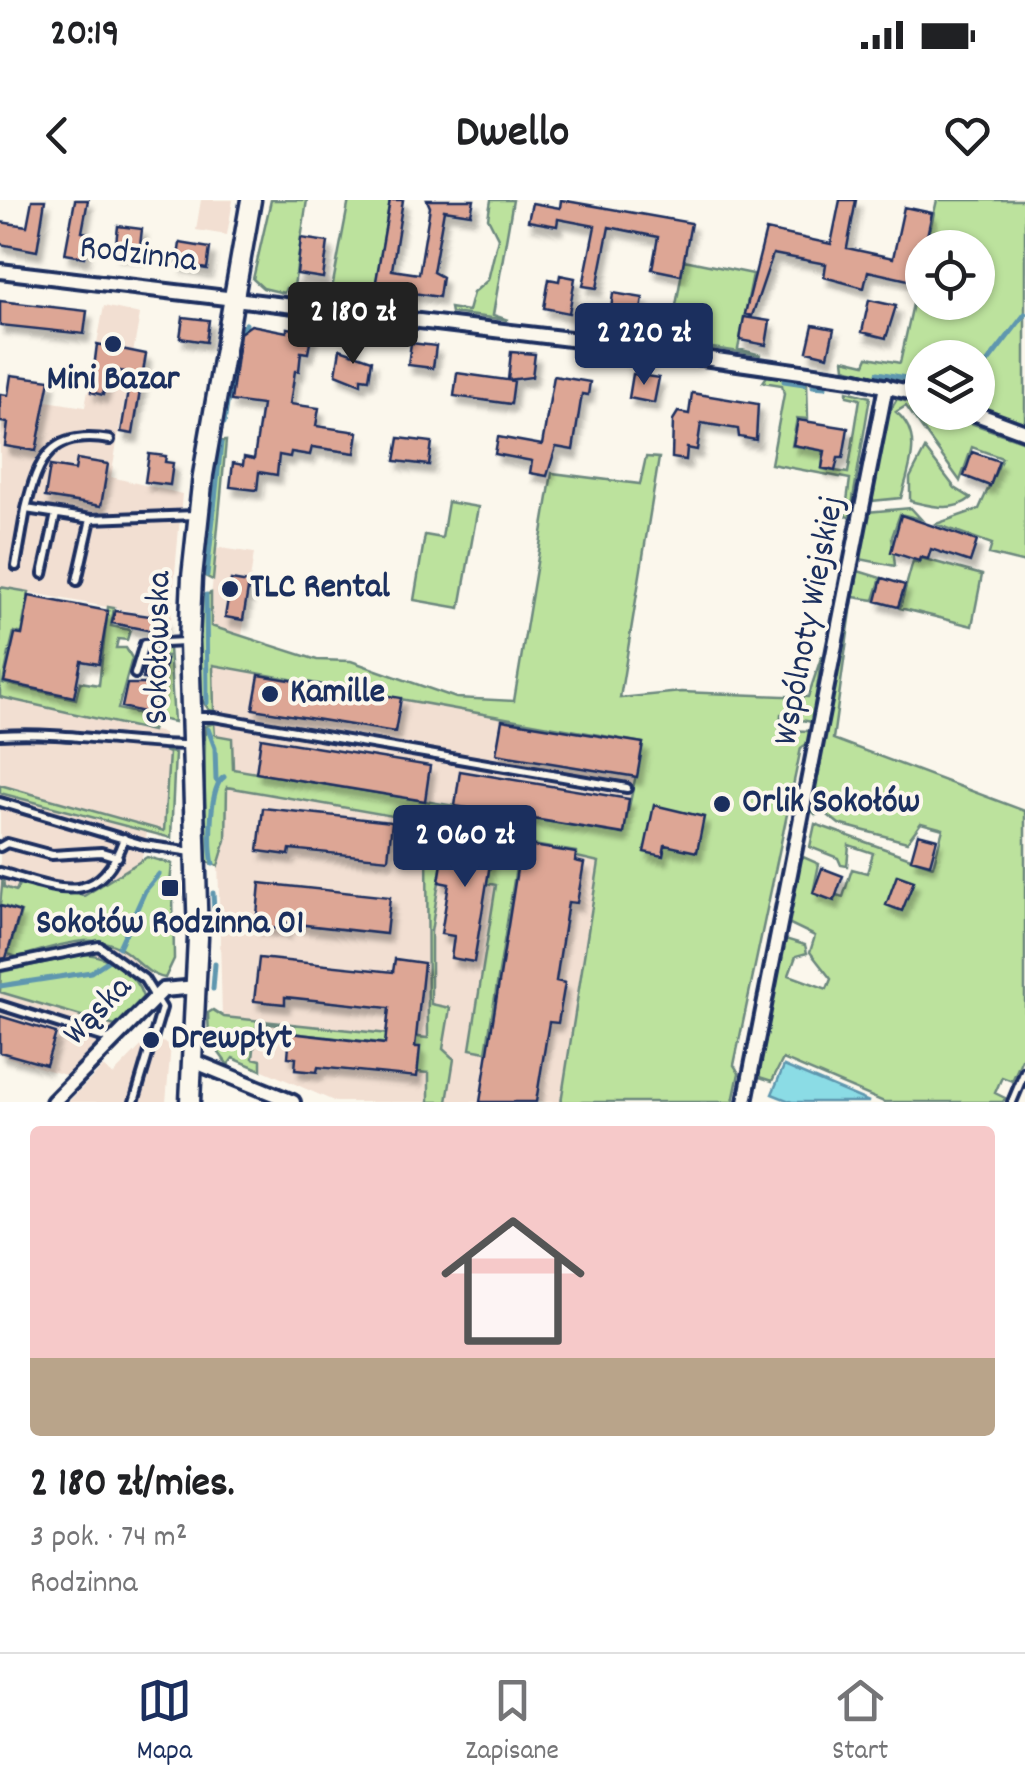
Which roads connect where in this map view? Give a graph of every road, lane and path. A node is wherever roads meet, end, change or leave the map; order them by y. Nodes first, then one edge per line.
1 (252, 200) edge
2 (0, 270) edge
3 (234, 298) junction
4 (886, 386) junction
5 (905, 391) edge
6 (995, 421) edge
7 (1025, 432) edge
8 (110, 440) dead end
9 (26, 509) junction
10 (56, 514) junction
11 (198, 515) junction
12 (91, 519) junction
13 (16, 566) dead end
14 (43, 574) dead end
15 (77, 581) dead end
16 (189, 642) junction
17 (135, 674) dead end
18 (191, 717) junction
19 (0, 735) edge
20 (192, 745) junction
21 (628, 788) dead end
22 (0, 802) edge
23 (124, 838) junction
24 (0, 847) edge
25 (196, 852) junction
26 (118, 856) junction
27 (0, 872) edge
28 (0, 966) edge
29 (197, 988) junction
30 (157, 995) junction
31 (0, 1004) edge
32 (112, 1041) junction
33 (193, 1061) junction
34 (1025, 1071) edge
35 (53, 1102) edge
36 (134, 1102) edge
37 (190, 1102) edge
38 (293, 1102) edge
39 (745, 1102) edge
40 (1012, 1102) edge

1 - 3 street, Sokołowska
2 - 3 street, Rodzinna
3 - 4 street, Rodzinna
3 - 11 street, Sokołowska
4 - 5 street, Rodzinna
4 - 39 street, Wspólnoty Wiejskiej
6 - 7 street
8 - 9 lane
9 - 10 lane
9 - 13 lane
10 - 12 lane
10 - 14 lane
11 - 12 lane
11 - 16 street, Sokołowska
12 - 15 lane
16 - 17 lane
16 - 18 street, Sokołowska
18 - 20 street, Sokołowska
18 - 21 lane
19 - 20 lane
20 - 25 street, Sokołowska
22 - 23 lane
23 - 25 lane
23 - 26 lane
24 - 26 lane
25 - 29 street, Sokołowska
26 - 27 lane
28 - 30 lane
29 - 30 street, Wąska
29 - 33 street, Sokołowska
30 - 32 street, Wąska
30 - 36 lane
31 - 32 lane
32 - 35 street, Wąska
33 - 37 street, Sokołowska
33 - 38 street
34 - 40 lane

